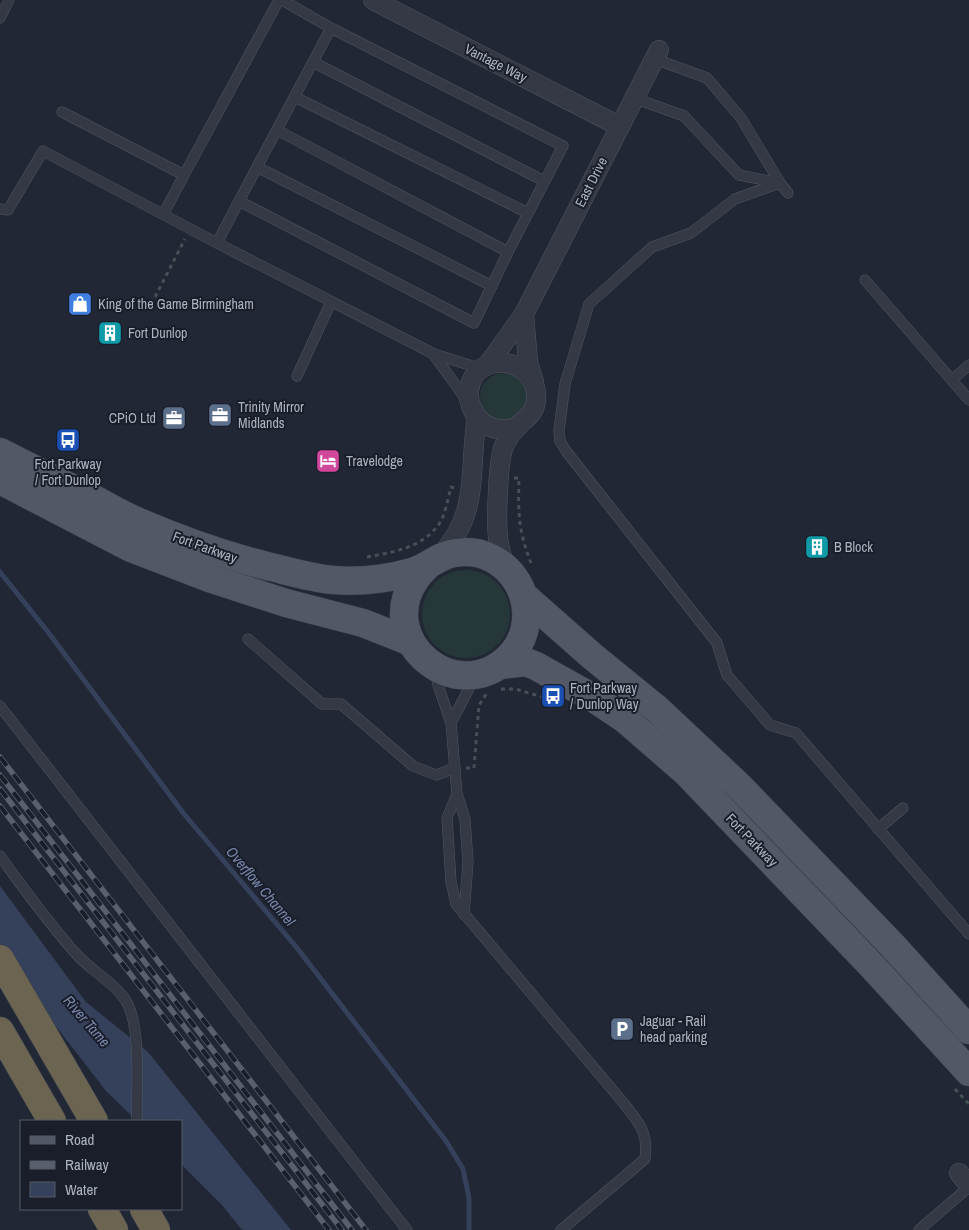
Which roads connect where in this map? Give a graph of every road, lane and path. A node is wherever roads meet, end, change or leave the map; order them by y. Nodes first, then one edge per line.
1 (9, 0) edge
2 (280, 0) edge
3 (373, 0) edge
4 (0, 18) edge
5 (331, 28) junction
6 (657, 54) joint
7 (313, 62) junction
8 (295, 97) junction
9 (634, 98) junction
10 (62, 112) dead end
11 (619, 126) junction
12 (277, 130) junction
13 (257, 167) junction
14 (184, 175) junction
15 (544, 181) junction
16 (780, 183) junction
17 (788, 193) dead end
18 (239, 201) junction
19 (0, 209) edge
20 (164, 213) junction
21 (528, 213) junction
22 (191, 228) junction
23 (217, 243) junction
24 (508, 252) junction
25 (865, 280) dead end
26 (492, 286) junction
27 (155, 297) dead end
28 (331, 302) junction
29 (524, 314) junction
30 (434, 354) junction
31 (969, 365) edge
32 (485, 367) junction
33 (297, 376) dead end
34 (952, 380) junction
35 (534, 385) junction
36 (969, 400) edge
37 (474, 411) junction
38 (517, 427) junction
39 (0, 452) edge
40 (0, 480) edge
41 (432, 563) junction
42 (508, 569) junction
43 (524, 596) junction
44 (248, 639) dead end
45 (411, 642) junction
46 (436, 668) junction
47 (492, 679) junction
48 (547, 698) dead end
49 (0, 706) edge
50 (451, 722) junction
51 (455, 768) junction
52 (457, 794) junction
53 (903, 808) dead end
54 (878, 829) junction
55 (0, 856) edge
56 (464, 915) junction
57 (969, 934) edge
58 (0, 958) edge
59 (0, 1030) edge
60 (969, 1030) edge
61 (959, 1077) edge
62 (969, 1104) edge
63 (51, 1120) edge
64 (93, 1120) edge
65 (137, 1120) edge
66 (966, 1182) edge
67 (103, 1210) edge
68 (145, 1210) edge
69 (114, 1230) edge
70 (156, 1230) edge
71 (408, 1230) edge
72 (561, 1230) edge
73 (918, 1230) edge

1 - 4 lane
2 - 5 lane
2 - 14 lane
3 - 11 street, Vantage Way
5 - 7 lane
5 - 15 lane
6 - 9 street, East Drive
6 - 16 lane
7 - 8 lane
7 - 15 lane
8 - 12 lane
8 - 21 lane
9 - 11 street, East Drive
9 - 16 lane
10 - 14 lane
11 - 29 street, East Drive
12 - 13 lane
12 - 24 lane
13 - 18 lane
13 - 26 lane
14 - 20 lane
15 - 21 lane
16 - 17 lane
16 - 54 lane
18 - 23 lane
18 - 26 lane
19 - 20 lane
20 - 22 lane
21 - 24 lane
22 - 23 lane
22 - 27 path
23 - 28 lane
24 - 26 lane
25 - 34 lane
28 - 30 lane
28 - 33 lane
29 - 32 street, East Drive
29 - 35 street
30 - 32 lane
30 - 37 lane
31 - 34 lane
32 - 35 street
32 - 37 street
34 - 36 lane
35 - 38 street
37 - 38 street
37 - 41 street
38 - 42 street
39 - 41 main road, Fort Parkway
40 - 45 main road, Fort Parkway
41 - 42 main road, Fort Parkway
41 - 45 main road, Fort Parkway
42 - 43 main road, Fort Parkway
43 - 47 main road, Fort Parkway
43 - 60 main road, Fort Parkway
44 - 51 lane
45 - 46 main road, Fort Parkway
46 - 47 main road, Fort Parkway
46 - 50 lane
47 - 48 path
47 - 50 lane
47 - 51 path
47 - 61 main road, Fort Parkway
49 - 71 lane
50 - 51 lane
51 - 52 lane
52 - 56 lane
52 - 56 lane
53 - 54 lane
54 - 57 lane
55 - 65 lane
56 - 72 lane
58 - 64 highway
59 - 63 highway
61 - 62 path
66 - 73 lane
67 - 69 highway
68 - 70 highway

